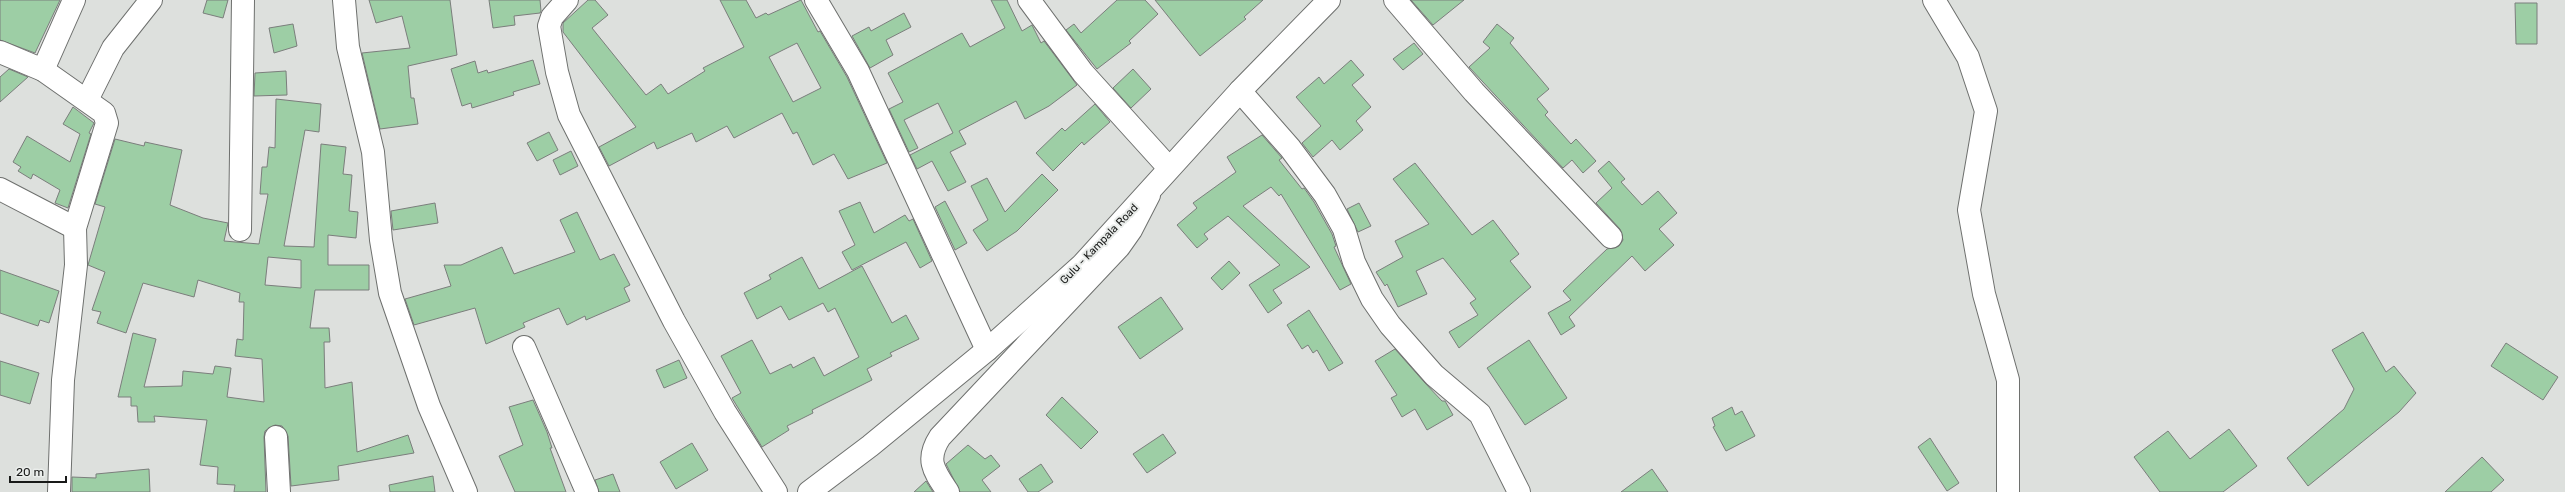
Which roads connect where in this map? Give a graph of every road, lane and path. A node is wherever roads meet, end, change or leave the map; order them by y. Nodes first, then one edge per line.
1 (74, 0) edge
2 (151, 0) edge
3 (244, 0) edge
4 (344, 0) edge
5 (567, 0) edge
6 (816, 0) edge
7 (1029, 0) edge
8 (1329, 0) edge
9 (1395, 0) edge
10 (1934, 0) edge
11 (0, 52) edge
12 (43, 70) junction
13 (1240, 91) junction
14 (87, 100) junction
15 (1169, 168) junction
16 (1154, 186) junction
17 (0, 189) edge
18 (75, 228) junction
19 (240, 230) dead end
20 (1611, 237) dead end
21 (524, 347) dead end
22 (987, 350) junction
23 (276, 437) dead end
24 (60, 492) edge
25 (279, 492) edge
26 (466, 492) edge
27 (588, 492) edge
28 (776, 492) edge
29 (809, 492) edge
30 (948, 492) edge
31 (1519, 492) edge
32 (2008, 492) edge

1 - 12 street
2 - 14 street
3 - 19 street
4 - 26 street
5 - 28 street
6 - 22 street
7 - 15 street
8 - 13 street, Gulu - Kampala Road
9 - 20 street
10 - 32 street
11 - 12 street
12 - 14 street
13 - 15 street, Gulu - Kampala Road
13 - 31 street
14 - 18 street
15 - 16 street, Gulu - Kampala Road
16 - 22 street, Gulu - Kampala Road
16 - 30 street
17 - 18 street
18 - 24 street
21 - 27 street
22 - 29 street, Gulu - Kampala Road
23 - 25 street

